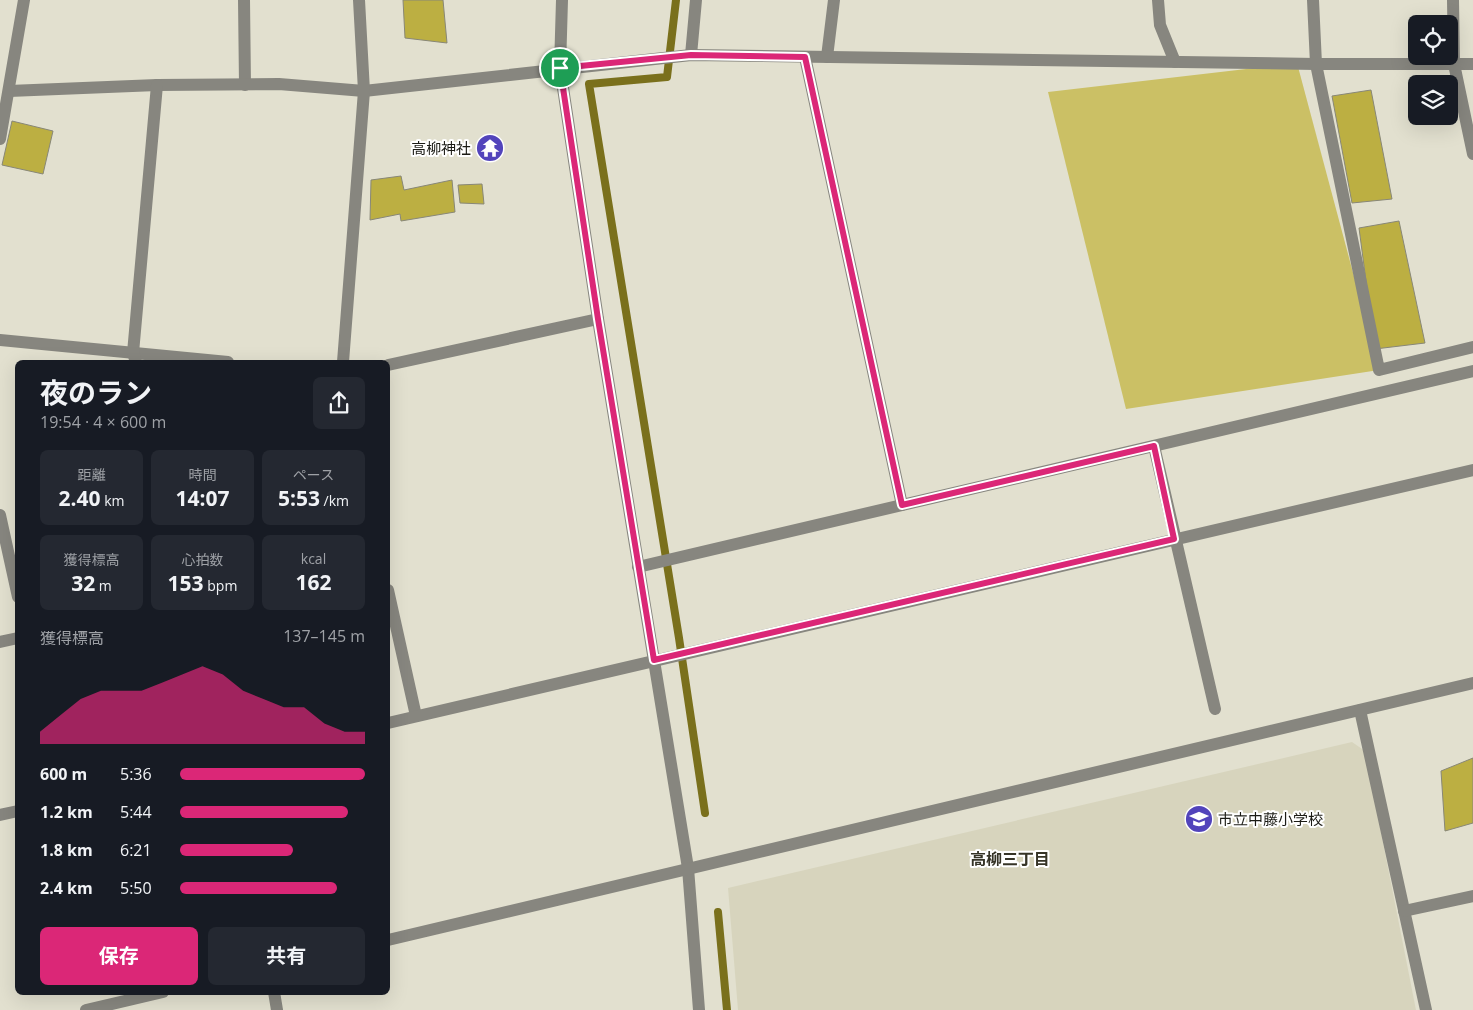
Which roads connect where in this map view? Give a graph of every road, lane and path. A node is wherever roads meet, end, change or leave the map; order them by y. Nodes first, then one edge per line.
1 (24, 0) edge
2 (244, 0) edge
3 (359, 0) edge
4 (562, 0) edge
5 (696, 0) edge
6 (834, 0) edge
7 (1158, 0) edge
8 (1313, 0) edge
9 (1453, 0) edge
10 (1453, 15) edge
11 (691, 55) junction
12 (805, 57) junction
13 (827, 57) junction
14 (1175, 62) junction
15 (1316, 64) junction
16 (1408, 64) edge
17 (1458, 64) edge
18 (1473, 64) edge
19 (1454, 65) edge
20 (560, 68) junction
21 (245, 84) junction
22 (157, 85) junction
23 (9, 91) junction
24 (364, 92) junction
25 (0, 138) edge
26 (1473, 154) edge
27 (598, 319) junction
28 (0, 340) edge
29 (1473, 347) edge
30 (134, 358) edge
31 (181, 360) edge
32 (343, 360) edge
33 (390, 365) edge
34 (1473, 371) edge
35 (1154, 446) junction
36 (1473, 470) edge
37 (902, 505) junction
38 (0, 515) edge
39 (1174, 539) junction
40 (638, 567) junction
41 (15, 583) edge
42 (390, 599) edge
43 (15, 639) edge
44 (0, 642) edge
45 (654, 660) junction
46 (1473, 683) edge
47 (1214, 709) dead end
48 (1360, 710) junction
49 (416, 716) junction
50 (390, 722) edge
51 (15, 812) edge
52 (0, 815) edge
53 (688, 868) junction
54 (1473, 896) edge
55 (1404, 911) junction
56 (390, 940) edge
57 (149, 995) edge
58 (274, 995) edge
59 (86, 1010) edge
60 (277, 1010) edge
61 (699, 1010) edge
62 (1426, 1010) edge

1 - 23 street
2 - 21 street
3 - 24 street
4 - 20 street
5 - 11 street
6 - 13 street
7 - 14 street
8 - 15 street
9 - 10 street
11 - 12 street
11 - 20 street
12 - 13 street
12 - 37 street
13 - 14 street
14 - 15 street
15 - 16 street
15 - 29 street
17 - 18 street
19 - 26 street
20 - 24 street
20 - 27 street
21 - 22 street
21 - 24 street
22 - 23 street
22 - 30 street
23 - 25 street
24 - 32 street
27 - 33 street
27 - 40 street
28 - 30 street
30 - 31 street
34 - 35 street
35 - 37 street
35 - 39 street
36 - 39 street
37 - 40 street
38 - 41 street
39 - 45 street
39 - 47 street
40 - 45 street
42 - 49 street
43 - 44 street
45 - 49 street
45 - 53 street
46 - 48 street
48 - 53 street
48 - 55 street
49 - 50 street
51 - 52 street
53 - 56 street
53 - 61 street
54 - 55 street
55 - 62 street
57 - 59 street
58 - 60 street

